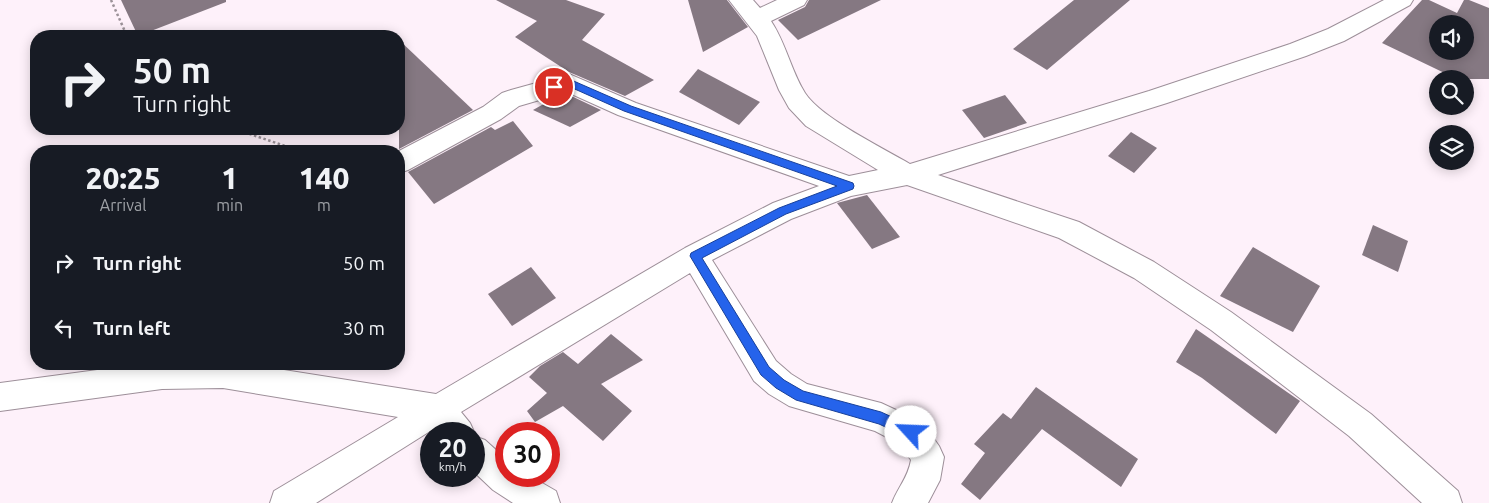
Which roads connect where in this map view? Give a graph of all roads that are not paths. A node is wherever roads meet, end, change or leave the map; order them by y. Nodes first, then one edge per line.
1 (740, 0) edge
2 (1402, 0) edge
3 (793, 1) edge
4 (757, 18) junction
5 (405, 160) edge
6 (907, 175) junction
7 (849, 186) junction
8 (695, 256) junction
9 (161, 370) edge
10 (178, 370) edge
11 (0, 398) edge
12 (439, 408) junction
13 (450, 422) edge
14 (485, 461) edge
15 (286, 503) edge
16 (544, 503) edge
17 (908, 503) edge
18 (1446, 503) edge

1 - 4 street
2 - 6 street
3 - 4 street
4 - 6 street
5 - 7 street
6 - 7 street
6 - 18 street
7 - 8 street
8 - 12 street
8 - 17 street
9 - 11 street
10 - 12 street
12 - 13 street
12 - 15 street
14 - 16 street

